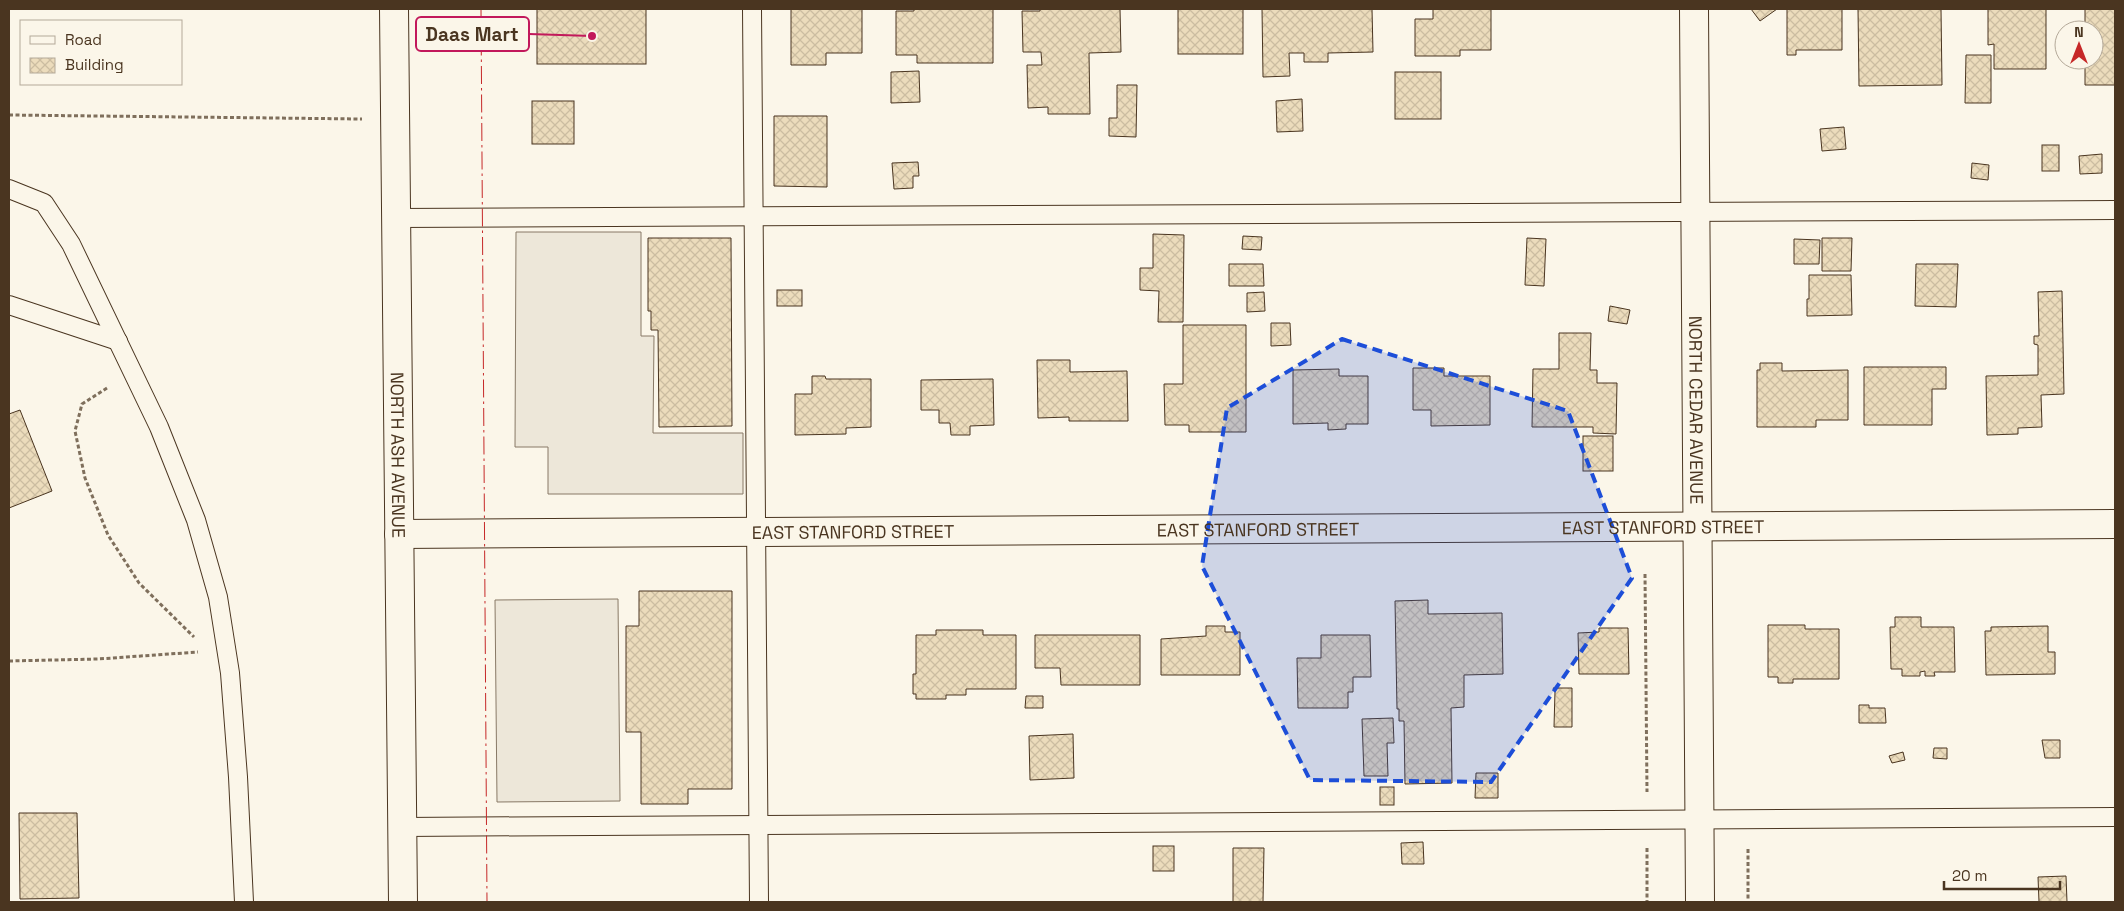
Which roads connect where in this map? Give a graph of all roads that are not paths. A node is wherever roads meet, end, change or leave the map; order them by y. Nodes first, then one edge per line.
1 (394, 9) edge
2 (752, 9) edge
3 (1694, 9) edge
4 (9, 189) edge
5 (2115, 210) edge
6 (1695, 212) junction
7 (754, 215) junction
8 (396, 218) junction
9 (9, 305) edge
10 (118, 341) junction
11 (2115, 524) edge
12 (1697, 526) junction
13 (757, 531) junction
14 (399, 534) junction
15 (2115, 817) edge
16 (1699, 818) junction
17 (758, 824) junction
18 (402, 828) junction
19 (244, 902) edge
20 (403, 902) edge
21 (759, 902) edge
22 (1700, 902) edge

1 - 8 street, NORTH ASH AVENUE
2 - 7 lane
3 - 6 street, NORTH CEDAR AVENUE
4 - 10 lane
5 - 6 lane
6 - 7 lane
6 - 12 street, NORTH CEDAR AVENUE
7 - 8 lane
7 - 13 lane
8 - 14 street, NORTH ASH AVENUE
9 - 10 lane
10 - 19 lane
11 - 12 street, EAST STANFORD STREET
12 - 13 street, EAST STANFORD STREET
12 - 16 street, NORTH CEDAR AVENUE
13 - 14 street, EAST STANFORD STREET
13 - 17 lane
14 - 18 street, NORTH ASH AVENUE
15 - 16 lane
16 - 17 lane
16 - 22 street, NORTH CEDAR AVENUE
17 - 18 lane
17 - 21 lane
18 - 20 street, NORTH ASH AVENUE

